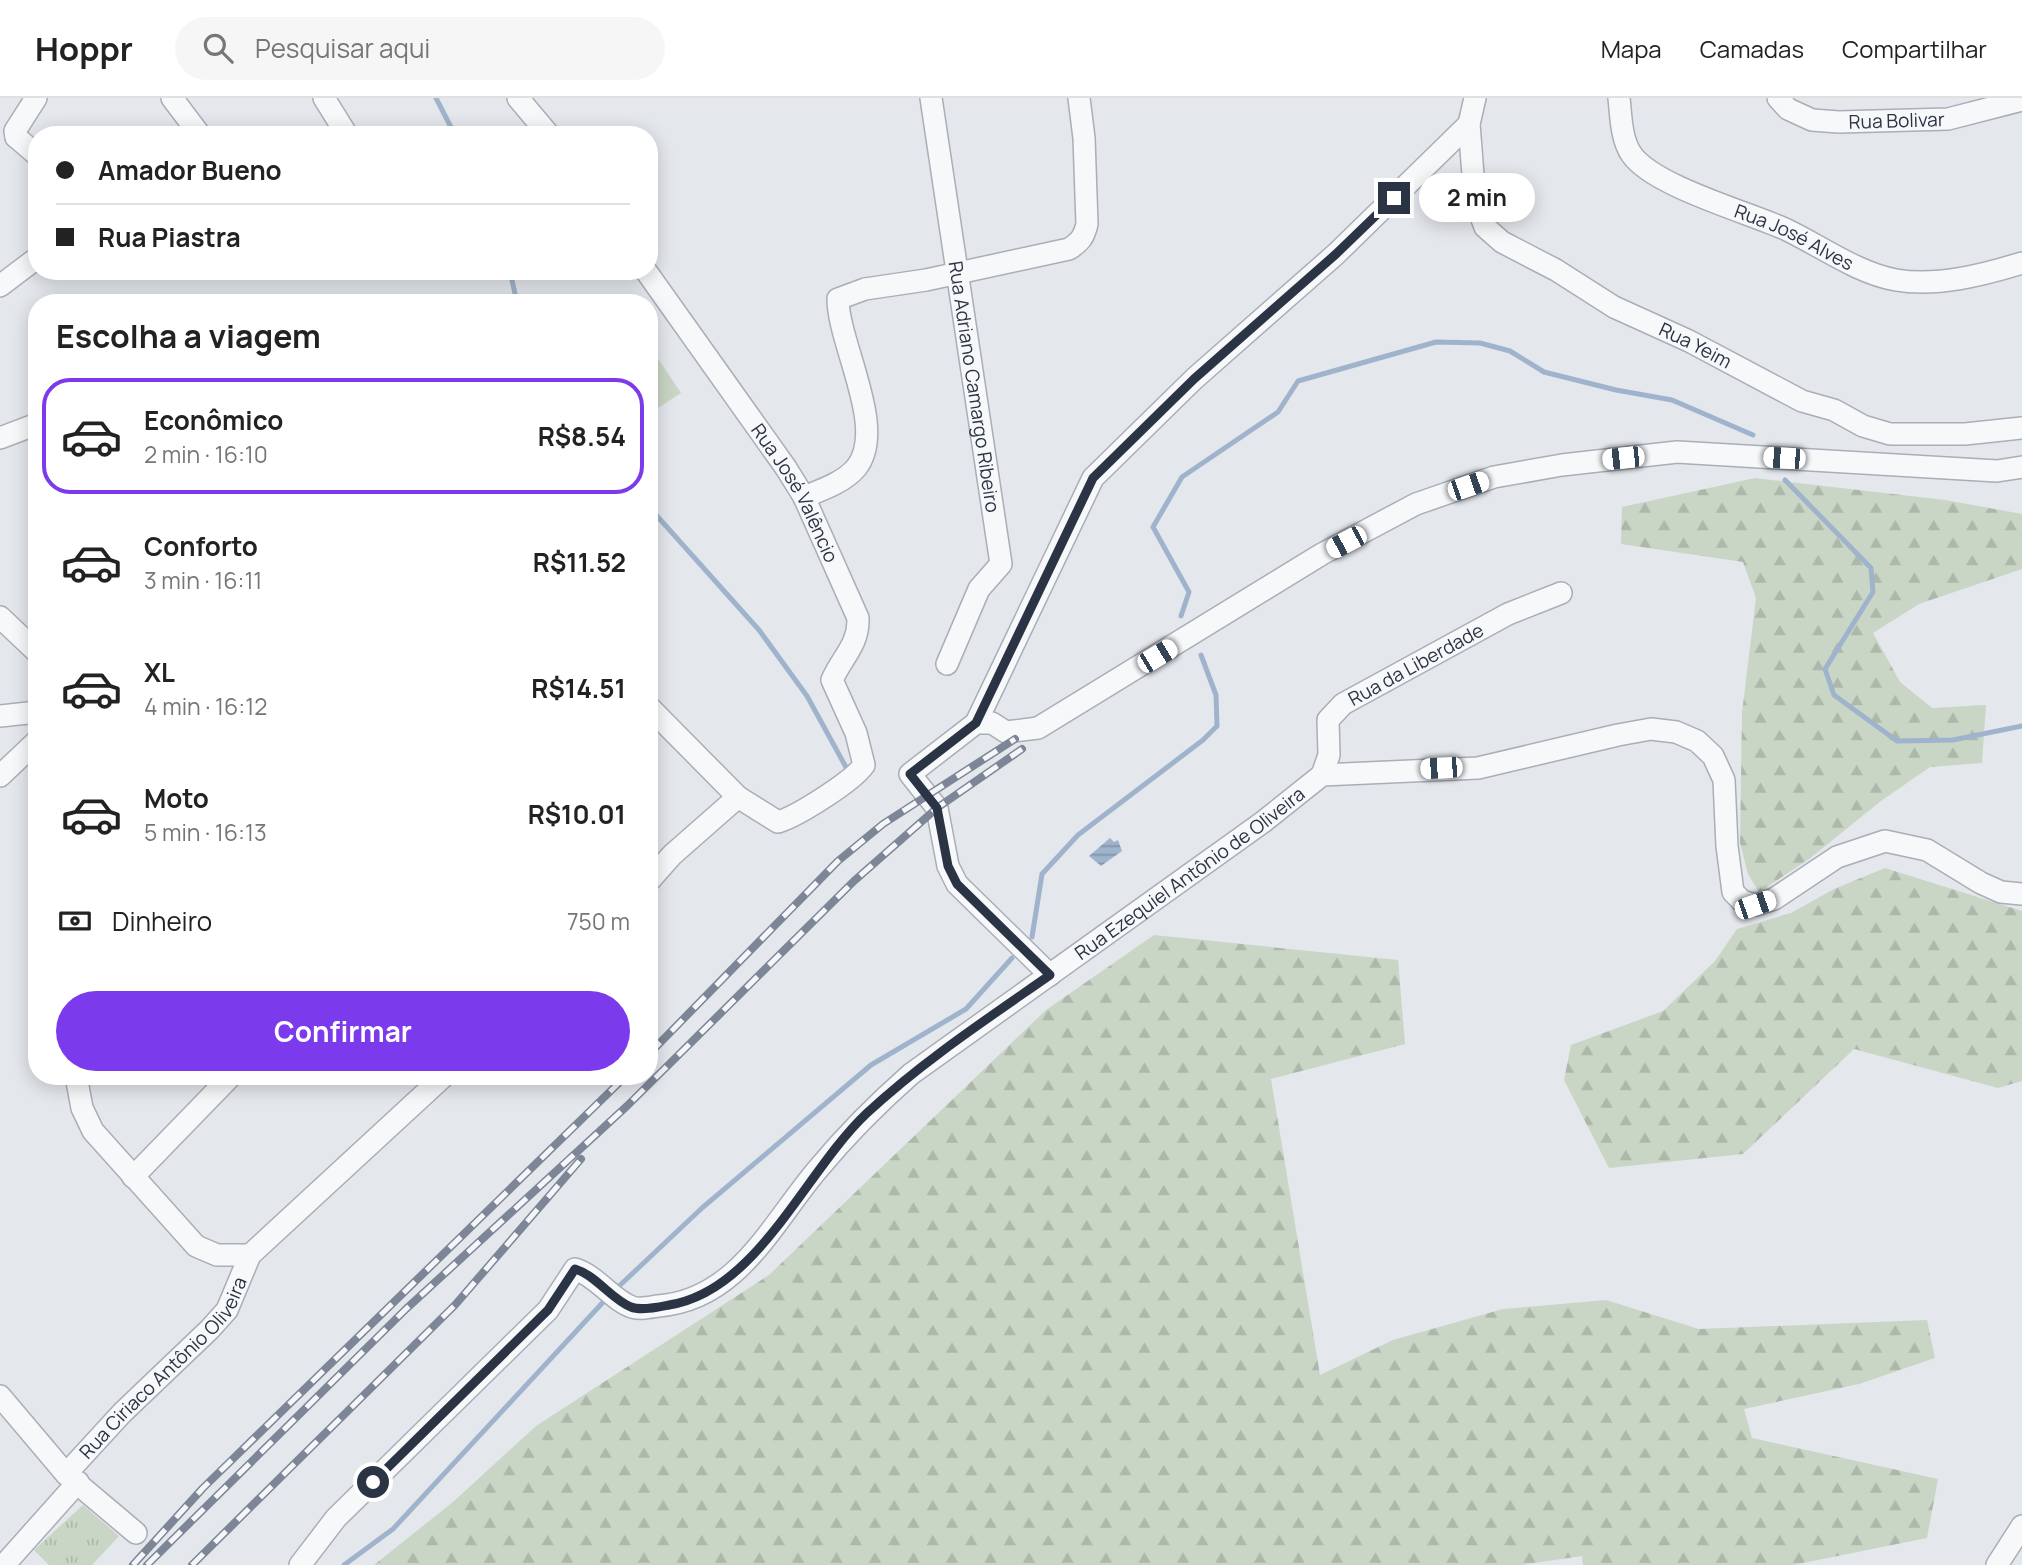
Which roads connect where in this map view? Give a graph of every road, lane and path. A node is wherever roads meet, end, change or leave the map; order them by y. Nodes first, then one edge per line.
1 (36, 98) edge
2 (172, 98) edge
3 (324, 98) edge
4 (518, 98) edge
5 (930, 98) edge
6 (1079, 98) edge
7 (1475, 98) edge
8 (1619, 98) edge
9 (1778, 98) edge
10 (2022, 100) edge
11 (1469, 124) junction
12 (194, 126) edge
13 (341, 126) edge
14 (541, 126) edge
15 (8, 140) edge
16 (28, 150) edge
17 (2022, 263) edge
18 (28, 265) edge
19 (957, 273) junction
20 (652, 280) edge
21 (0, 286) edge
22 (2022, 428) edge
23 (28, 429) edge
24 (0, 438) edge
25 (2022, 467) edge
26 (804, 497) junction
27 (1561, 593) dead end
28 (0, 617) edge
29 (28, 643) edge
30 (947, 664) dead end
31 (28, 713) edge
32 (0, 716) edge
33 (658, 717) edge
34 (976, 723) junction
35 (27, 758) edge
36 (1322, 775) junction
37 (0, 776) edge
38 (738, 797) junction
39 (658, 871) edge
40 (2022, 894) edge
41 (1050, 975) junction
42 (78, 1085) edge
43 (222, 1085) edge
44 (434, 1085) edge
45 (133, 1177) junction
46 (250, 1255) junction
47 (0, 1396) edge
48 (72, 1478) junction
49 (2022, 1526) edge
50 (136, 1532) dead end
51 (4, 1565) edge
52 (300, 1565) edge
53 (1997, 1565) edge

1 - 15 street
2 - 12 street
3 - 13 street
4 - 14 street
5 - 19 street, Rua Adriano Camargo Ribeiro
6 - 19 street
7 - 11 street, Rua Yeim
8 - 17 street, Rua José Alves
9 - 10 street, Rua Bolivar
11 - 22 street, Rua Yeim
11 - 34 street
15 - 16 street
18 - 21 street
19 - 26 street
19 - 30 street, Rua Adriano Camargo Ribeiro
20 - 26 street, Rua José Valêncio
23 - 24 street
25 - 34 street
26 - 38 street, Rua José Valêncio
27 - 36 street, Rua da Liberdade
28 - 29 street
31 - 32 street
33 - 38 street
34 - 41 street
35 - 37 street
36 - 40 street, Rua Ezequiel Antônio de Oliveira
36 - 41 street, Rua Ezequiel Antônio de Oliveira
38 - 39 street
41 - 52 street, Rua Ezequiel Antônio de Oliveira
42 - 45 street, Rua Ciriaco Antônio Oliveira
43 - 45 street
44 - 46 street, Rua Ciriaco Antônio Oliveira
45 - 46 street, Rua Ciriaco Antônio Oliveira
46 - 48 street, Rua Ciriaco Antônio Oliveira
47 - 48 street
48 - 50 street
48 - 51 street, Rua Ciriaco Antônio Oliveira
49 - 53 street

